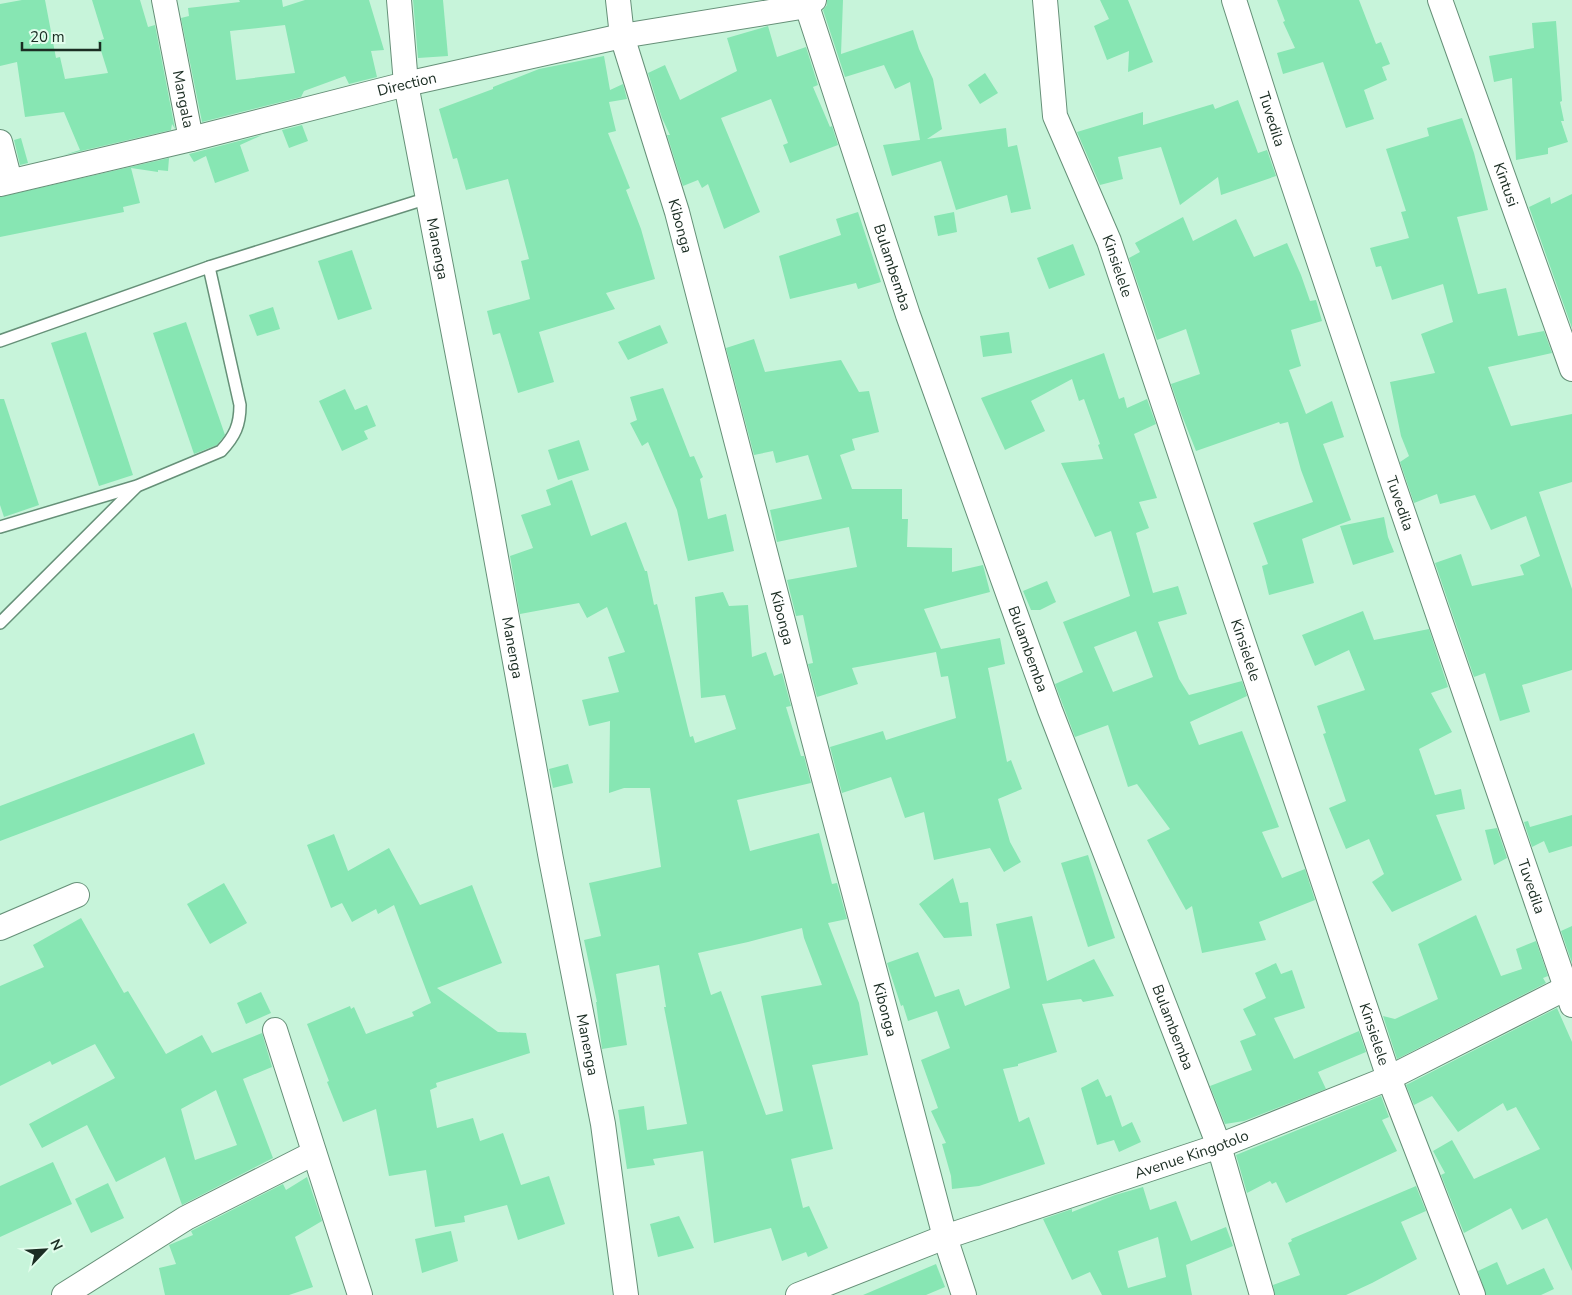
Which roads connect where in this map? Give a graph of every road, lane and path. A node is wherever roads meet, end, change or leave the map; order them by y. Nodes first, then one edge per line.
1 (164, 0) edge
2 (399, 0) edge
3 (618, 0) edge
4 (1044, 0) edge
5 (1234, 0) edge
6 (1440, 0) edge
7 (810, 2) edge
8 (622, 36) junction
9 (406, 84) junction
10 (191, 139) junction
11 (0, 142) edge
12 (5, 183) edge
13 (428, 198) junction
14 (209, 267) junction
15 (0, 342) edge
16 (1572, 369) edge
17 (137, 486) junction
18 (0, 528) edge
19 (0, 623) edge
20 (77, 895) dead end
21 (0, 928) edge
22 (1570, 993) edge
23 (274, 1030) dead end
24 (1389, 1078) junction
25 (1219, 1146) junction
26 (314, 1153) junction
27 (945, 1237) junction
28 (64, 1295) edge
29 (360, 1295) edge
30 (626, 1295) edge
31 (798, 1295) edge
32 (964, 1295) edge
33 (1262, 1295) edge
34 (1473, 1295) edge

1 - 10 street, Mangala
2 - 9 street, Manenga
3 - 8 street, Kibonga
4 - 24 street, Kinsielele
5 - 22 street, Tuvedila
6 - 16 street, Kintusi
7 - 8 street, Direction
7 - 25 street, Bulambemba
8 - 9 street, Direction
8 - 27 street, Kibonga
9 - 10 street, Direction
9 - 13 street, Manenga
10 - 12 street, Direction
11 - 12 street
13 - 14 lane
13 - 30 street, Manenga
14 - 15 lane
14 - 17 lane
17 - 18 lane
17 - 19 lane
20 - 21 street
22 - 24 street, Avenue Kingotolo
23 - 26 street
24 - 25 street, Avenue Kingotolo
24 - 34 street, Kinsielele
25 - 27 street, Avenue Kingotolo
25 - 33 street, Bulambemba
26 - 28 street
26 - 29 street
27 - 31 street, Avenue Kingotolo
27 - 32 street, Kibonga

